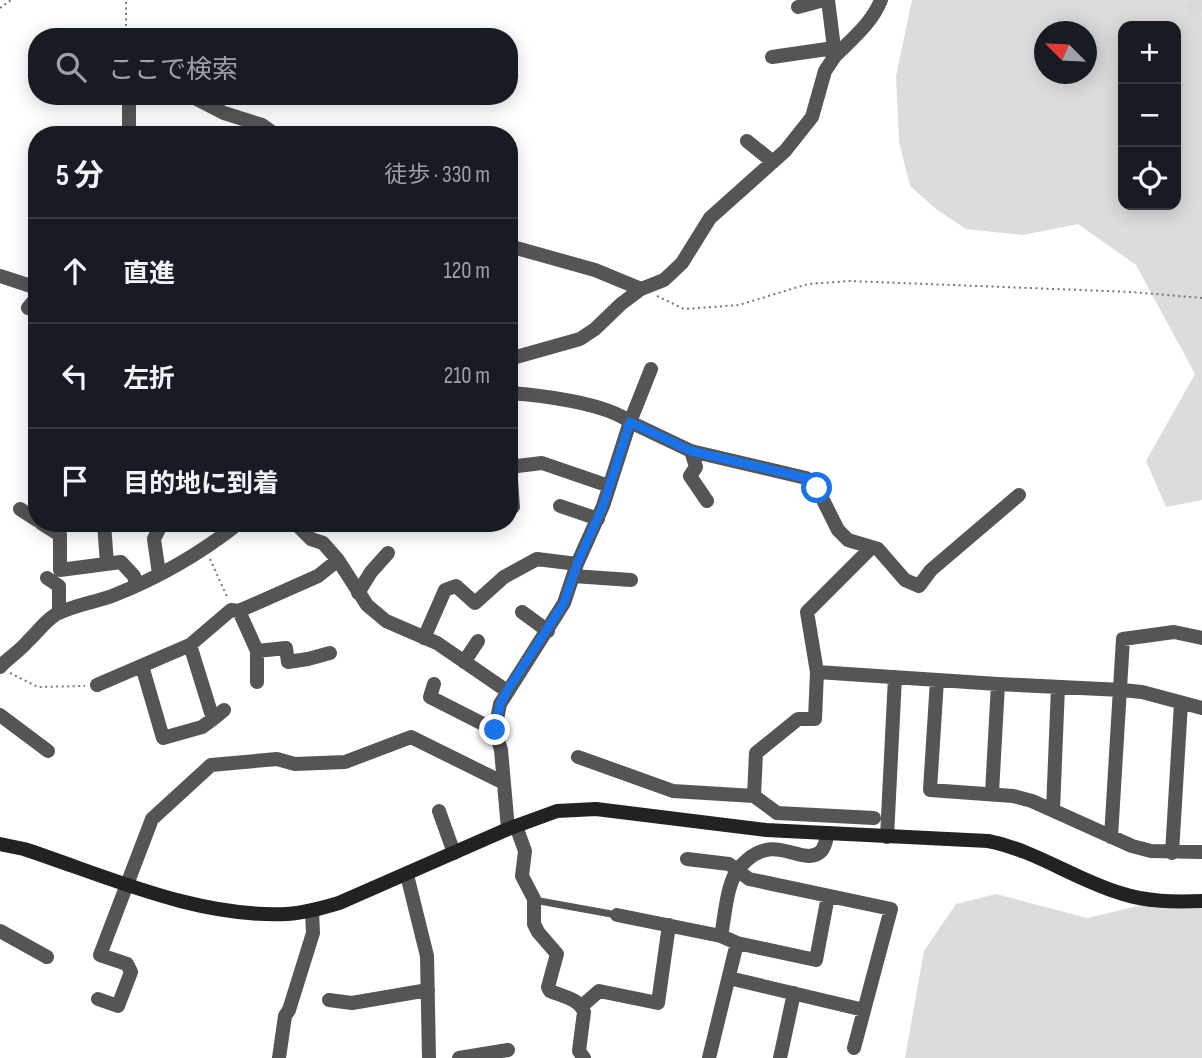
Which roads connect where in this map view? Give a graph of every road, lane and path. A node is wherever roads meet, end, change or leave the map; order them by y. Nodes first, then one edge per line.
1 (11, 0) edge
2 (126, 0) edge
3 (826, 0) edge
4 (881, 0) edge
5 (798, 7) dead end
6 (0, 8) edge
7 (125, 28) edge
8 (834, 52) junction
9 (772, 57) dead end
10 (129, 105) edge
11 (208, 105) edge
12 (129, 126) edge
13 (263, 126) edge
14 (747, 141) dead end
15 (773, 162) junction
16 (518, 249) edge
17 (0, 276) edge
18 (28, 285) edge
19 (641, 289) junction
20 (1202, 298) edge
21 (518, 357) edge
22 (651, 369) dead end
23 (518, 394) edge
24 (630, 422) junction
25 (691, 451) junction
26 (518, 466) edge
27 (609, 485) junction
28 (1019, 495) dead end
29 (707, 501) dead end
30 (560, 506) dead end
31 (20, 509) dead end
32 (28, 514) edge
33 (598, 519) junction
34 (55, 532) edge
35 (105, 532) edge
36 (158, 532) edge
37 (228, 532) edge
38 (304, 532) edge
39 (871, 548) junction
40 (205, 550) junction
41 (388, 553) dead end
42 (338, 560) junction
43 (107, 564) junction
44 (575, 570) junction
45 (159, 574) junction
46 (47, 578) dead end
47 (631, 580) dead end
48 (136, 585) junction
49 (358, 593) junction
50 (235, 610) junction
51 (522, 612) dead end
52 (59, 613) junction
53 (548, 631) junction
54 (424, 638) junction
55 (1202, 638) edge
56 (478, 641) dead end
57 (190, 645) junction
58 (257, 651) junction
59 (330, 653) dead end
60 (464, 662) junction
61 (142, 666) junction
62 (5, 670) edge
63 (817, 672) junction
64 (895, 677) junction
65 (937, 680) junction
66 (257, 682) dead end
67 (434, 684) dead end
68 (998, 684) junction
69 (97, 685) joint
70 (1058, 687) junction
71 (1122, 690) junction
72 (507, 691) junction
73 (1181, 703) junction
74 (1202, 708) edge
75 (0, 715) edge
76 (495, 730) junction
77 (48, 751) dead end
78 (578, 757) dead end
79 (505, 783) junction
80 (992, 793) junction
81 (754, 796) junction
82 (1053, 810) junction
83 (439, 811) dead end
84 (874, 818) dead end
85 (512, 828) junction
86 (828, 834) junction
87 (887, 837) junction
88 (1111, 837) junction
89 (0, 844) edge
90 (1202, 852) edge
91 (454, 853) junction
92 (1172, 853) junction
93 (687, 859) dead end
94 (737, 869) junction
95 (407, 875) junction
96 (127, 884) junction
97 (828, 896) junction
98 (534, 899) junction
99 (1202, 901) edge
100 (312, 911) junction
101 (617, 915) joint
102 (669, 925) junction
103 (0, 931) edge
104 (721, 936) junction
105 (737, 943) junction
106 (47, 957) dead end
107 (729, 978) junction
108 (428, 990) junction
109 (794, 993) junction
110 (98, 999) dead end
111 (329, 1000) dead end
112 (582, 1006) junction
113 (864, 1010) junction
114 (854, 1048) dead end
115 (508, 1050) dead end
116 (279, 1058) edge
117 (429, 1058) edge
118 (459, 1058) edge
119 (584, 1058) edge
120 (709, 1058) edge
121 (780, 1058) edge

1 - 6 path
2 - 7 path
3 - 5 street
3 - 8 street
4 - 8 street
8 - 9 street
8 - 15 street
10 - 12 street
11 - 13 street
14 - 15 street
15 - 19 street
16 - 19 street
17 - 18 street
19 - 20 path
19 - 21 street
22 - 24 street
23 - 24 street
24 - 25 street
24 - 27 street
25 - 29 street
25 - 39 street
26 - 27 street
27 - 33 street
28 - 39 street
30 - 33 street
31 - 32 street
33 - 44 street
34 - 43 street
35 - 43 street
36 - 45 street
37 - 40 street
38 - 42 street
39 - 63 street
40 - 45 street
40 - 50 path
41 - 49 street
42 - 49 street
42 - 50 street
43 - 48 street
44 - 47 street
44 - 53 street
44 - 54 street
45 - 48 street
46 - 52 street
48 - 52 street
49 - 54 street
50 - 57 street
50 - 58 street
51 - 53 street
52 - 62 street
53 - 72 street
54 - 60 street
55 - 71 street
56 - 60 street
57 - 61 street
57 - 61 street
58 - 59 street
58 - 66 street
60 - 72 street
61 - 69 street
62 - 69 path
63 - 64 street
63 - 81 street
64 - 65 street
64 - 87 street
65 - 68 street
65 - 80 street
67 - 76 street
68 - 70 street
68 - 80 street
70 - 71 street
70 - 82 street
71 - 73 street
71 - 88 street
72 - 76 street
73 - 74 street
73 - 92 street
75 - 77 street
76 - 79 street
78 - 81 street
79 - 85 street
79 - 96 street
80 - 82 street
81 - 84 street
82 - 88 street
83 - 91 street
85 - 86 street
85 - 91 street
85 - 98 street
86 - 87 street
86 - 94 street
87 - 99 street
88 - 92 street
89 - 96 street
90 - 92 street
91 - 95 street
93 - 94 street
94 - 97 street
94 - 104 street
95 - 100 street
95 - 108 street
96 - 100 street
96 - 110 street
97 - 105 street
97 - 113 street
98 - 101 lane
98 - 112 street
100 - 116 street
101 - 102 street
102 - 104 street
102 - 112 street
103 - 106 street
104 - 105 street
105 - 107 street
107 - 109 street
107 - 120 street
108 - 111 street
108 - 117 street
109 - 113 street
109 - 121 street
112 - 119 street
113 - 114 street
115 - 118 street

